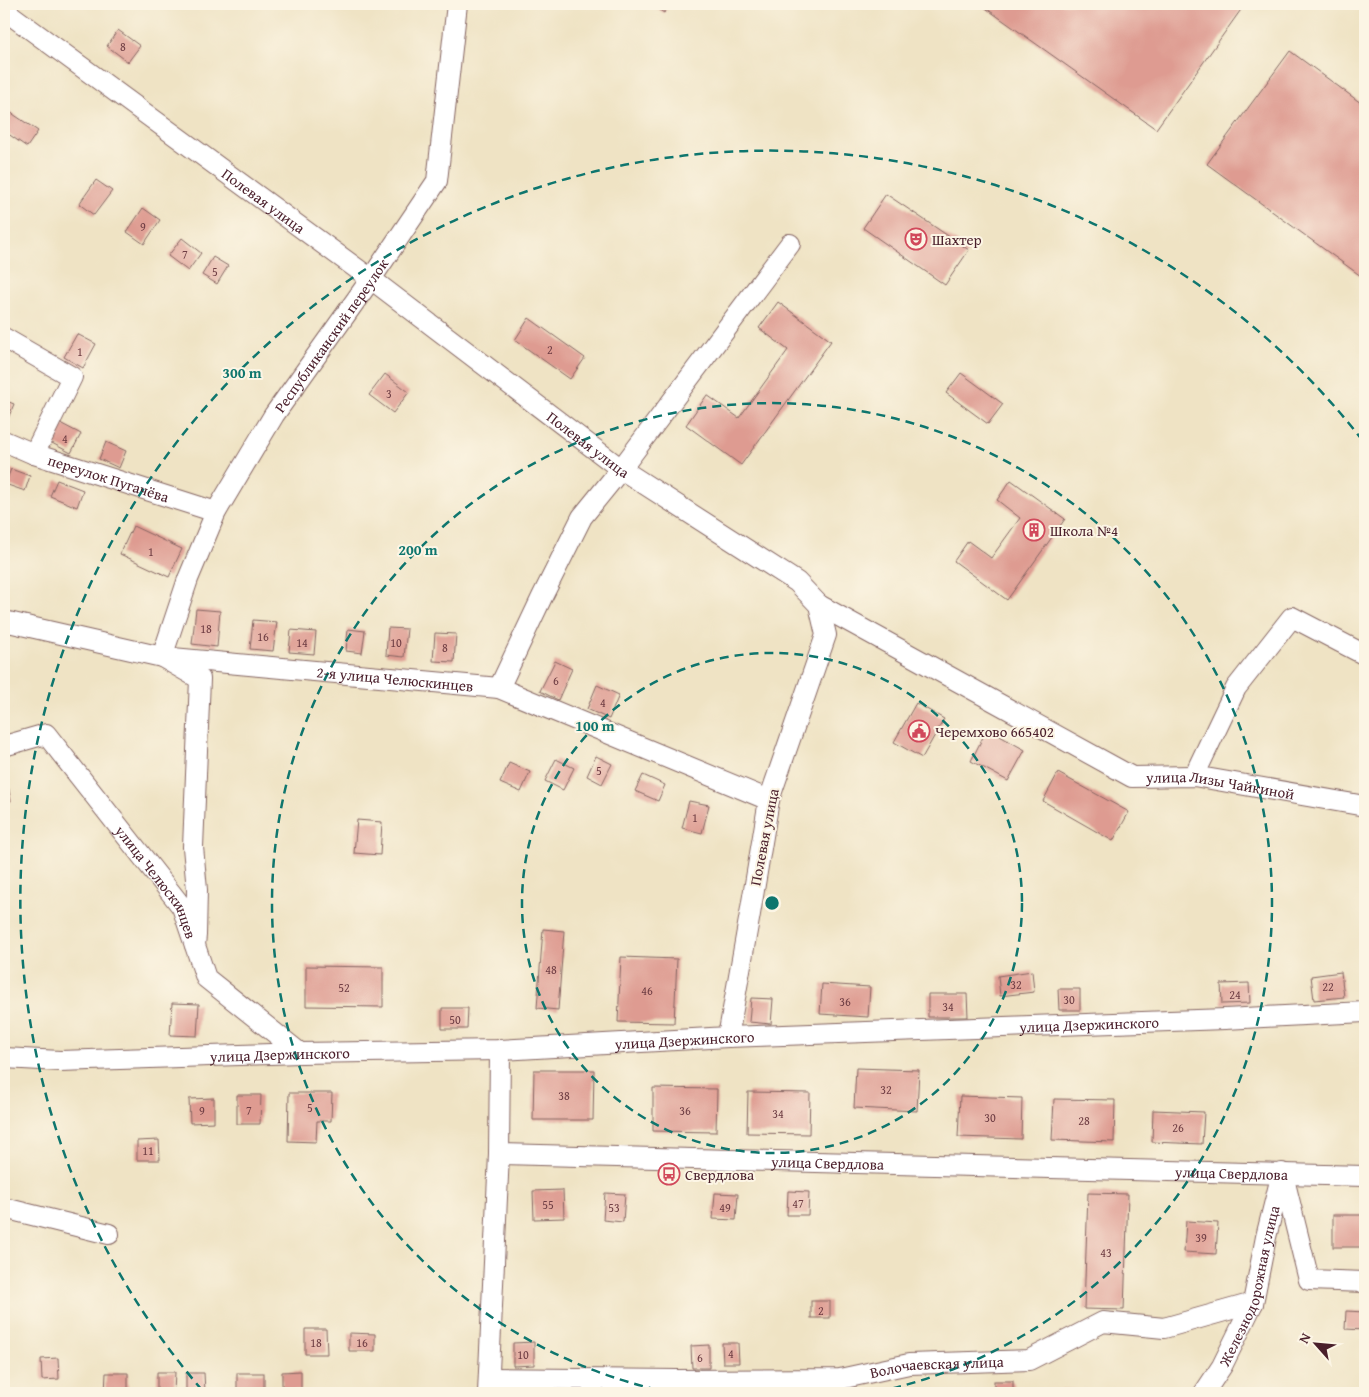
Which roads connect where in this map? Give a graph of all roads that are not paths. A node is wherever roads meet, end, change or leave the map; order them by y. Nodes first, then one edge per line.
1 (457, 4) edge
2 (4, 10) edge
3 (790, 244) dead end
4 (371, 279) junction
5 (4, 338) edge
6 (4, 441) edge
7 (34, 454) junction
8 (621, 469) junction
9 (216, 512) junction
10 (819, 605) junction
11 (4, 621) edge
12 (1365, 654) edge
13 (162, 657) junction
14 (499, 688) junction
15 (4, 746) edge
16 (1194, 776) junction
17 (768, 800) junction
18 (1365, 806) edge
19 (195, 945) junction
20 (1365, 1012) edge
21 (728, 1037) junction
22 (500, 1050) junction
23 (300, 1053) junction
24 (4, 1058) edge
25 (499, 1154) junction
26 (1282, 1173) junction
27 (1365, 1176) edge
28 (4, 1208) edge
29 (109, 1234) dead end
30 (1365, 1282) edge
31 (1253, 1303) junction
32 (488, 1386) edge
33 (1204, 1393) edge

1 - 4 street, Республиканский переулок
2 - 4 street, Полевая улица
3 - 8 street
4 - 8 street, Полевая улица
4 - 9 street, Республиканский переулок
5 - 7 street
6 - 7 street, переулок Пугачёва
7 - 9 street, переулок Пугачёва
8 - 10 street, Полевая улица
8 - 14 street
9 - 13 street, Республиканский переулок
10 - 16 street, улица Лизы Чайкиной
10 - 17 street, Полевая улица
11 - 13 street, 2-я улица Челюскинцев
12 - 16 street
13 - 14 street, 2-я улица Челюскинцев
13 - 19 street
14 - 17 street, 2-я улица Челюскинцев
15 - 19 street, улица Челюскинцев
16 - 18 street, улица Лизы Чайкиной
17 - 21 street, Полевая улица
19 - 23 street, улица Челюскинцев
20 - 21 street, улица Дзержинского
21 - 22 street, улица Дзержинского
22 - 23 street, улица Дзержинского
22 - 25 street
23 - 24 street, улица Дзержинского
25 - 26 street, улица Свердлова
25 - 32 street
26 - 27 street, улица Свердлова
26 - 30 street
26 - 31 street, Железнодорожная улица
28 - 29 street
31 - 32 street, Волочаевская улица
31 - 33 street, Железнодорожная улица

